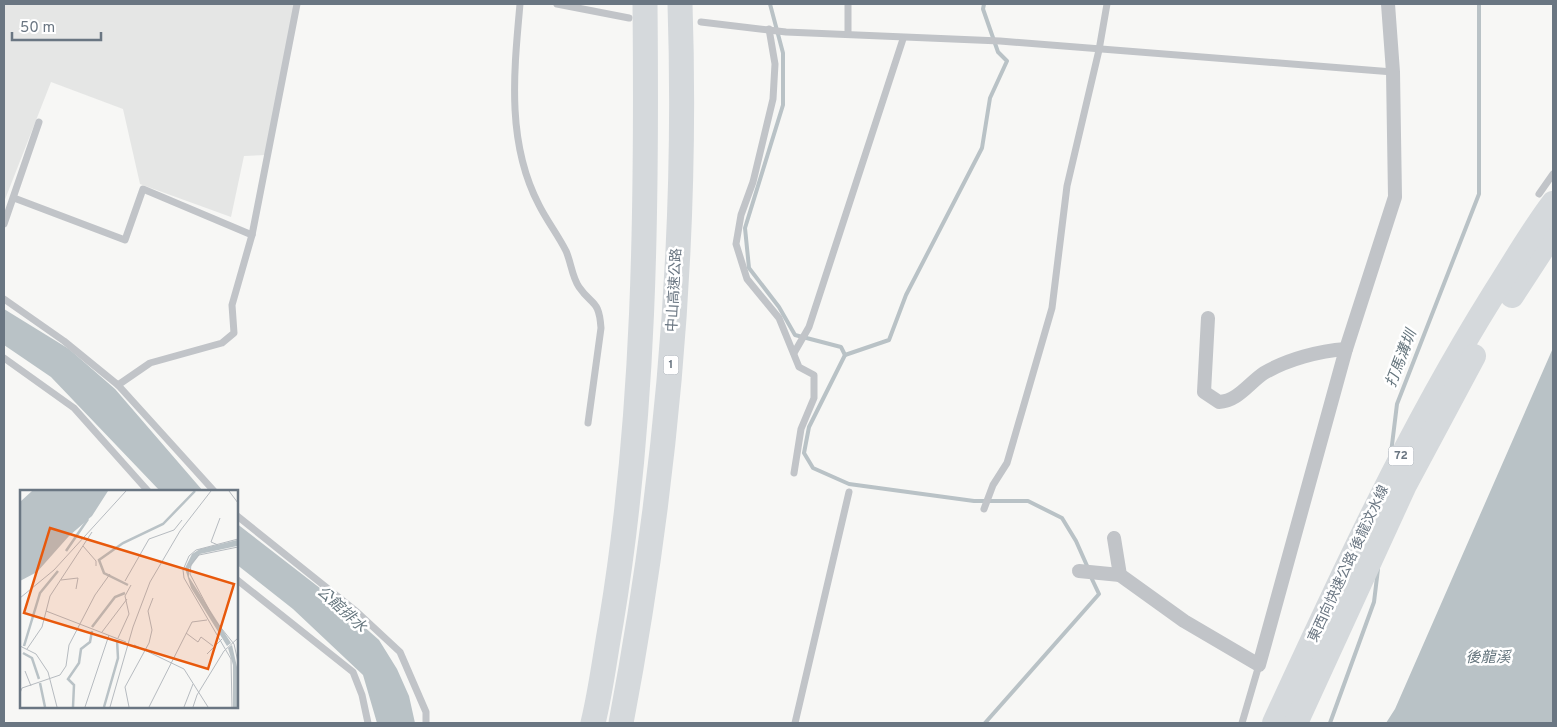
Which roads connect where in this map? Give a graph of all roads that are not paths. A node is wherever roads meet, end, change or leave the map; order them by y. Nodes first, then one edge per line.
1 (297, 4) edge
2 (520, 4) edge
3 (557, 4) edge
4 (680, 4) edge
5 (848, 4) edge
6 (1107, 4) edge
7 (1388, 4) edge
8 (637, 11) edge
9 (701, 22) dead end
10 (769, 29) junction
11 (848, 34) junction
12 (903, 38) junction
13 (1099, 50) junction
14 (1393, 72) junction
15 (39, 122) dead end
16 (1553, 174) edge
17 (14, 198) junction
18 (1546, 199) edge
19 (4, 224) edge
20 (1553, 233) edge
21 (252, 236) junction
22 (4, 299) edge
23 (1208, 318) dead end
24 (1346, 349) junction
25 (794, 353) junction
26 (4, 358) edge
27 (118, 384) junction
28 (588, 423) dead end
29 (794, 473) dead end
30 (147, 490) edge
31 (213, 490) edge
32 (848, 492) dead end
33 (984, 510) dead end
34 (238, 517) edge
35 (1114, 538) dead end
36 (1079, 571) dead end
37 (1120, 576) junction
38 (238, 581) edge
39 (1259, 665) junction
40 (368, 723) edge
41 (426, 723) edge
42 (593, 723) edge
43 (621, 723) edge
44 (794, 723) edge
45 (1242, 723) edge
46 (1274, 723) edge
47 (1296, 723) edge

1 - 21 lane
2 - 28 lane
3 - 8 lane
4 - 43 highway, 中山高速公路 / 1
5 - 11 lane
6 - 13 lane
7 - 14 street
8 - 42 highway
9 - 10 lane
10 - 11 lane
10 - 25 lane
11 - 12 lane
12 - 13 lane
12 - 25 lane
13 - 14 lane
13 - 33 lane
14 - 24 street
15 - 17 lane
16 - 18 lane
17 - 19 lane
17 - 21 lane
18 - 46 highway, 東西向快速公路 後龍汶水線 / 72
20 - 47 highway, 東西向快速公路 後龍汶水線 / 72
21 - 27 lane
22 - 27 lane
23 - 24 street
24 - 39 street
25 - 29 lane
26 - 30 lane
27 - 31 lane
32 - 44 lane
34 - 41 lane
35 - 37 street
36 - 37 street
37 - 39 street
38 - 40 lane
39 - 45 lane

